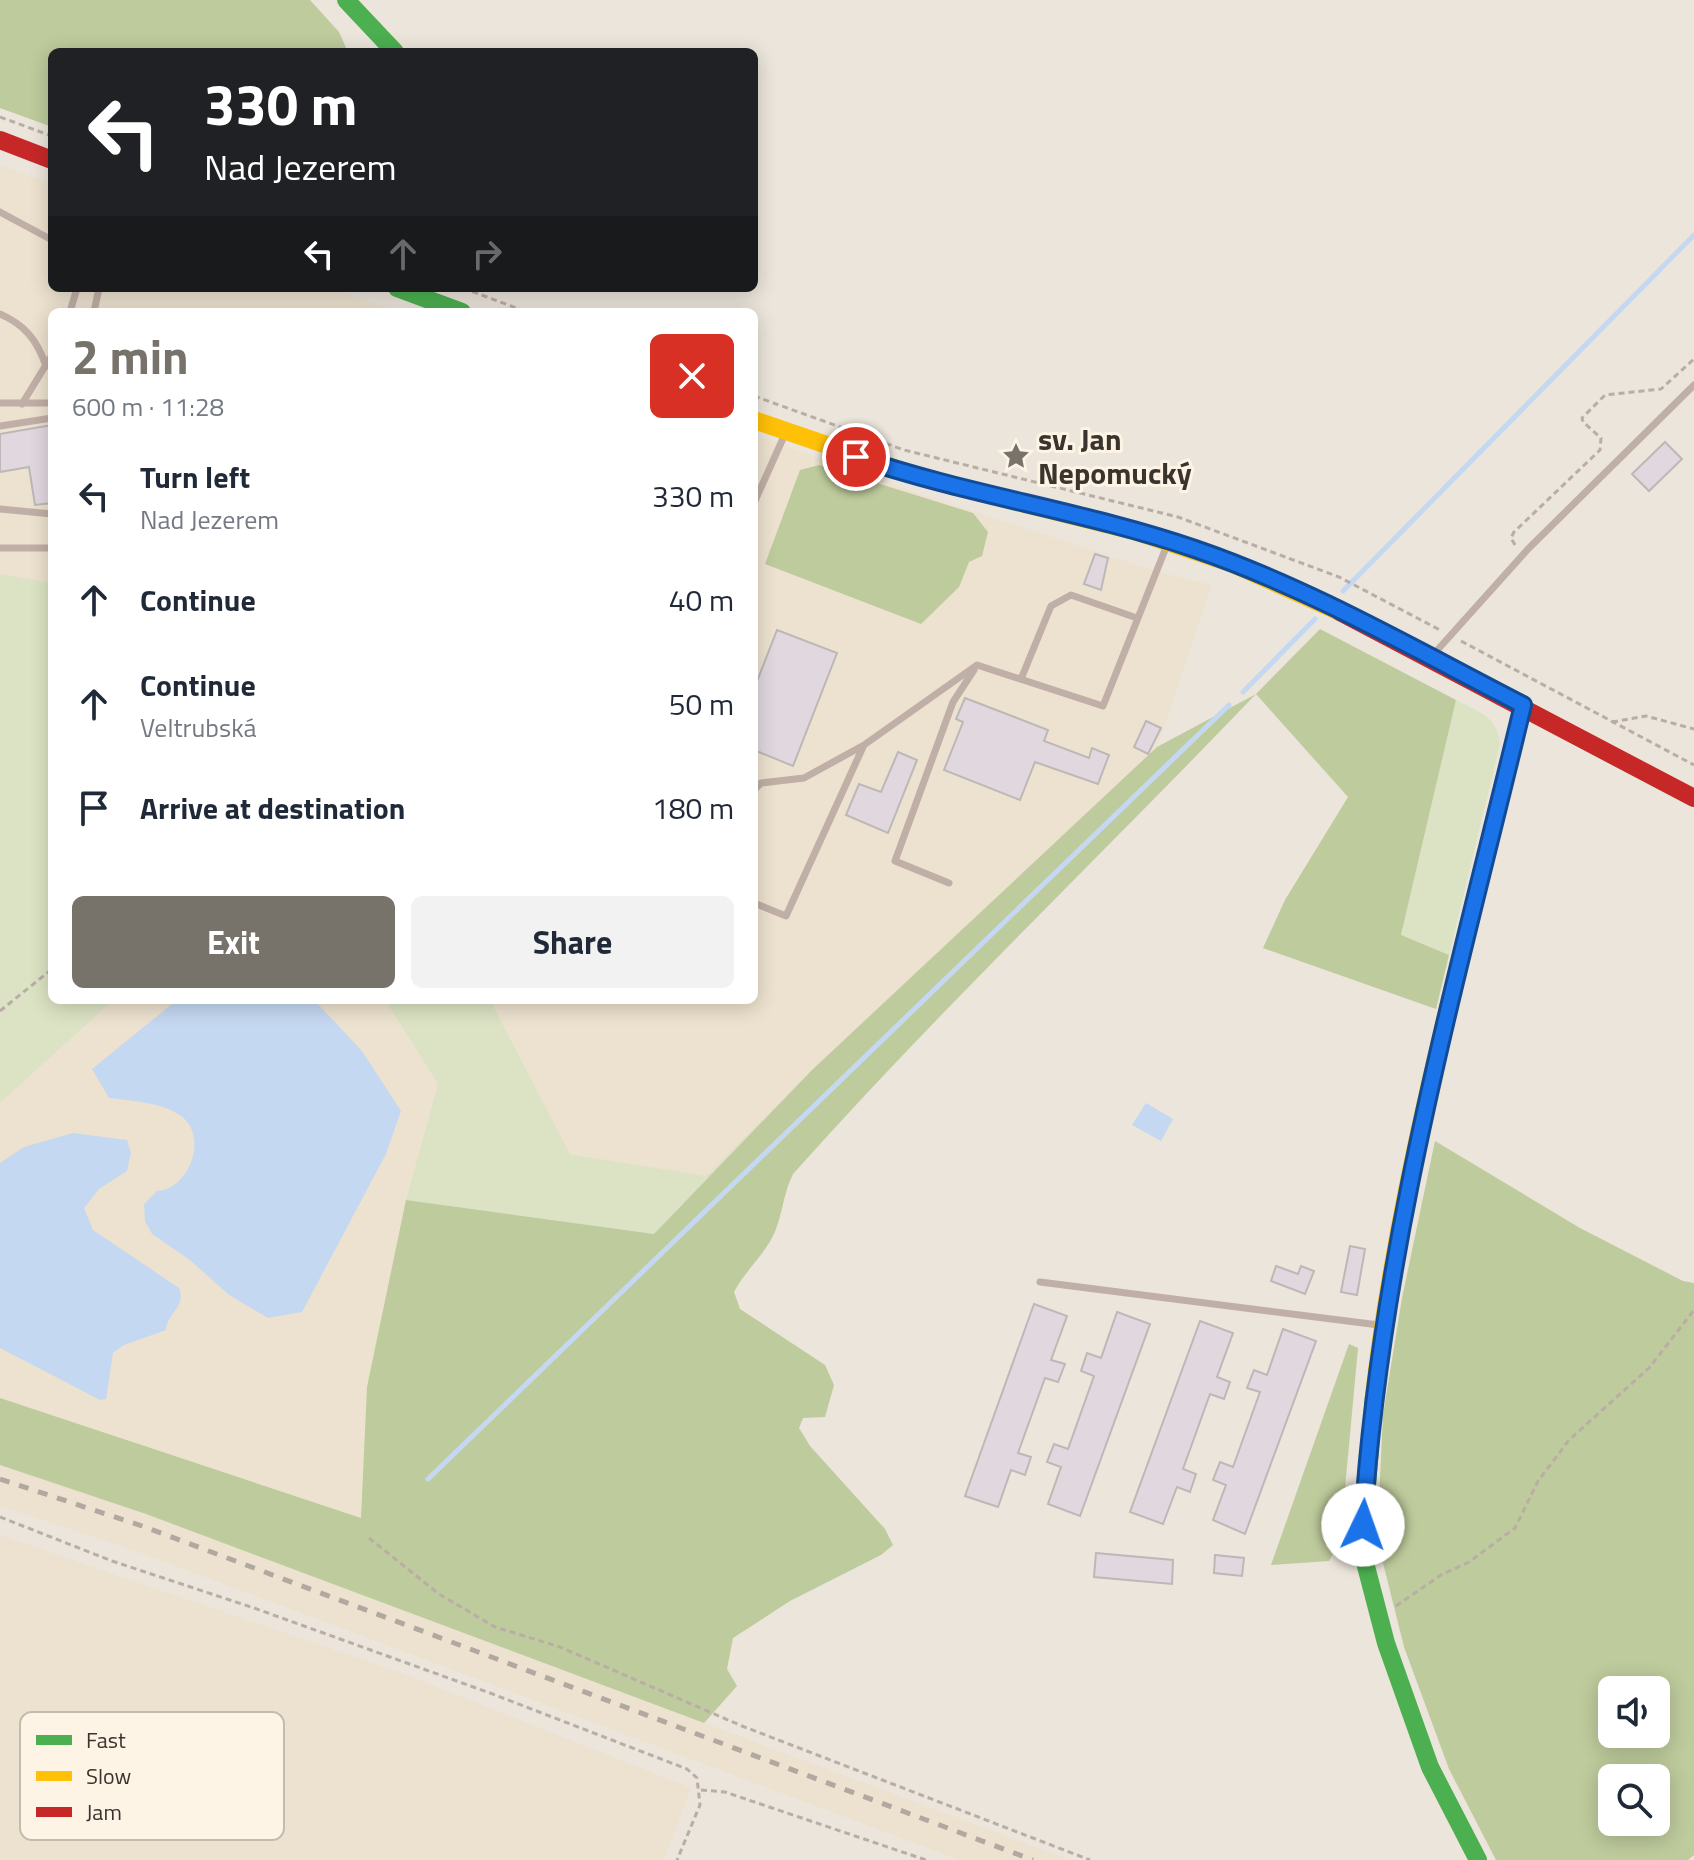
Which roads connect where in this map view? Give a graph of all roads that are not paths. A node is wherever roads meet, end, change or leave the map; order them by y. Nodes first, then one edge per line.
1 (346, 0) edge
2 (391, 48) edge
3 (0, 140) edge
4 (48, 158) edge
5 (0, 212) edge
6 (48, 238) edge
7 (408, 292) edge
8 (451, 308) edge
9 (0, 314) edge
10 (48, 363) edge
11 (48, 366) edge
12 (1694, 385) edge
13 (0, 403) edge
14 (48, 403) edge
15 (22, 404) junction
16 (48, 419) edge
17 (758, 422) edge
18 (0, 426) edge
19 (786, 432) junction
20 (758, 494) edge
21 (0, 509) edge
22 (48, 514) edge
23 (1169, 540) junction
24 (1, 548) edge
25 (48, 548) edge
26 (1137, 618) junction
27 (1430, 657) junction
28 (977, 665) junction
29 (1021, 679) junction
30 (1523, 705) junction
31 (864, 745) junction
32 (758, 786) edge
33 (1694, 798) edge
34 (949, 883) dead end
35 (758, 905) edge
36 (1040, 1282) dead end
37 (1382, 1325) junction
38 (1478, 1860) edge

1 - 2 street
3 - 4 street
5 - 6 lane
7 - 8 street
9 - 10 lane
11 - 15 lane
12 - 27 lane
13 - 15 lane
14 - 15 lane
16 - 18 lane
17 - 19 street
19 - 20 lane
19 - 23 street
21 - 22 lane
23 - 26 lane
23 - 27 street
24 - 25 lane
26 - 29 lane
26 - 29 lane
27 - 30 street
28 - 29 lane
28 - 31 lane
28 - 34 lane
30 - 33 street
30 - 37 street
31 - 32 lane
31 - 35 lane
36 - 37 lane
37 - 38 street

